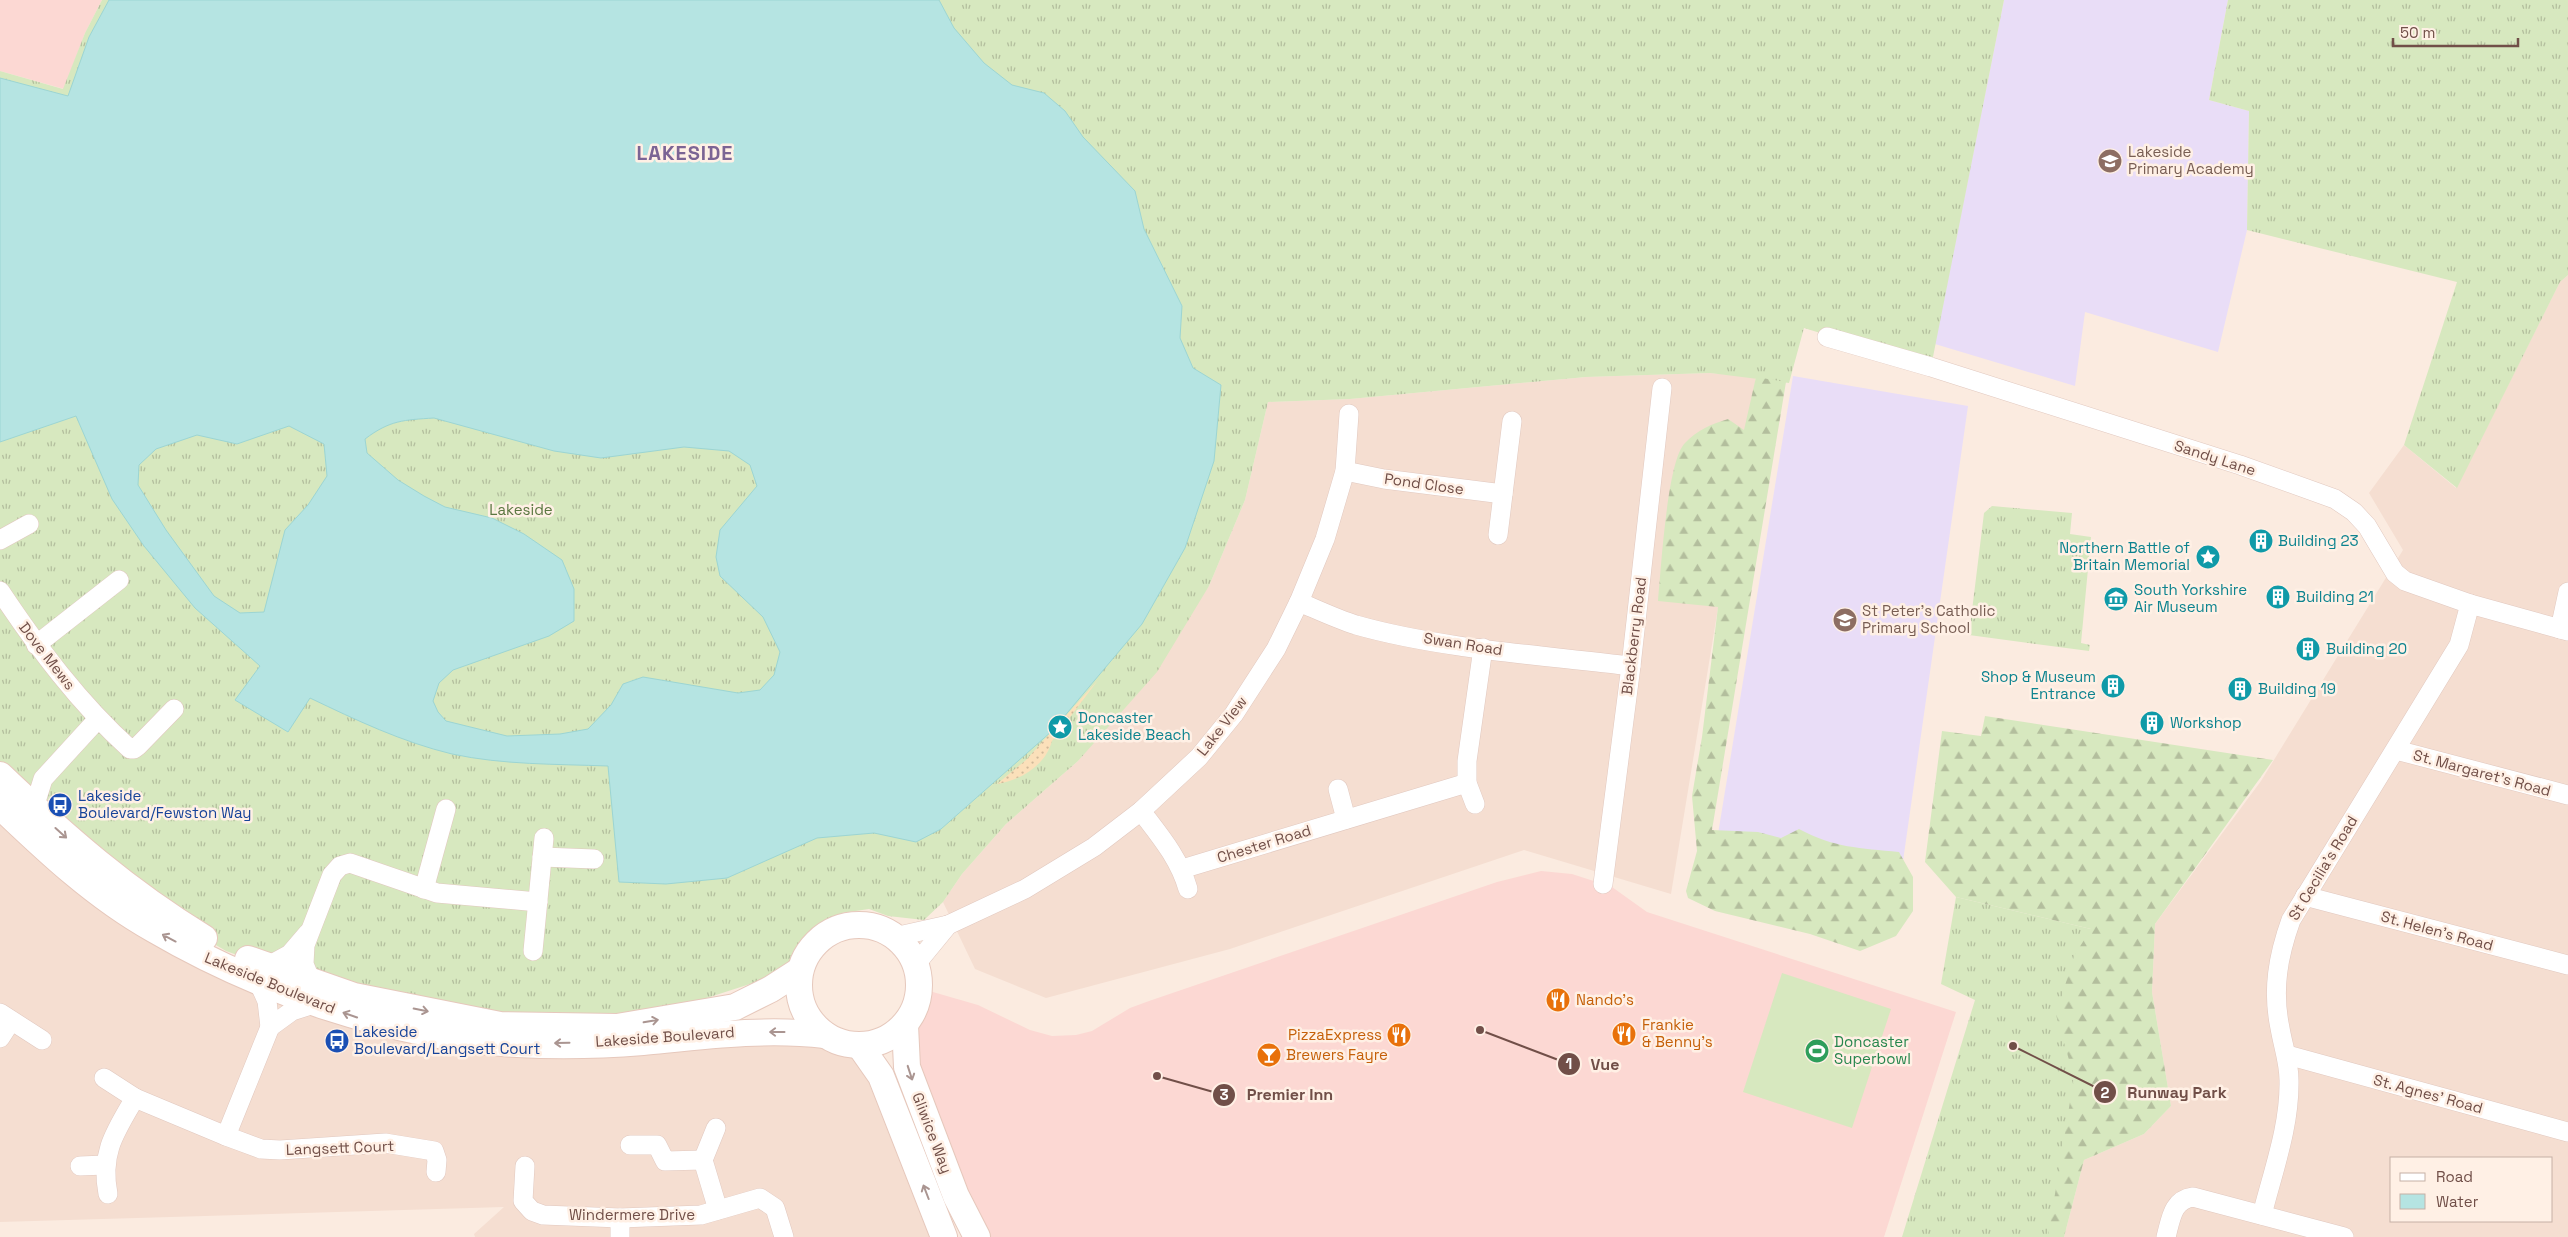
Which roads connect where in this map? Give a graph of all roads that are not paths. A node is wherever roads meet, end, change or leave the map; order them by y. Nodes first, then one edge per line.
1 (1827, 337) dead end
2 (1662, 388) dead end
3 (1349, 414) dead end
4 (1512, 421) dead end
5 (1345, 471) junction
6 (1504, 494) junction
7 (29, 524) dead end
8 (1498, 536) dead end
9 (0, 540) edge
10 (119, 580) dead end
11 (0, 591) edge
12 (2568, 592) edge
13 (1300, 602) junction
14 (2470, 604) junction
15 (2564, 630) edge
16 (36, 644) junction
17 (1483, 648) junction
18 (1631, 666) junction
19 (174, 709) dead end
20 (97, 720) junction
21 (2396, 750) junction
22 (43, 779) junction
23 (1467, 783) junction
24 (3, 788) edge
25 (1338, 789) dead end
26 (2568, 795) edge
27 (448, 802) dead end
28 (1475, 804) dead end
29 (34, 808) junction
30 (1141, 811) junction
31 (1346, 819) junction
32 (544, 838) dead end
33 (542, 857) junction
34 (594, 859) dead end
35 (1182, 869) junction
36 (1603, 884) dead end
37 (424, 889) junction
38 (1188, 889) dead end
39 (2305, 896) junction
40 (538, 902) junction
41 (948, 925) junction
42 (309, 932) junction
43 (894, 937) junction
44 (533, 951) dead end
45 (916, 964) junction
46 (2568, 965) edge
47 (799, 971) junction
48 (263, 973) junction
49 (314, 992) junction
50 (6, 1017) edge
51 (905, 1024) junction
52 (270, 1027) junction
53 (826, 1035) junction
54 (0, 1038) edge
55 (42, 1040) dead end
56 (860, 1046) junction
57 (2288, 1055) junction
58 (104, 1078) dead end
59 (135, 1098) junction
60 (716, 1128) dead end
61 (2568, 1132) edge
62 (226, 1136) junction
63 (630, 1145) dead end
64 (703, 1160) junction
65 (105, 1165) junction
66 (80, 1166) dead end
67 (525, 1166) dead end
68 (436, 1172) dead end
69 (108, 1194) dead end
70 (718, 1210) junction
71 (2262, 1215) junction
72 (620, 1218) junction
73 (936, 1234) edge
74 (620, 1237) edge
75 (784, 1237) edge
76 (977, 1237) edge
77 (2166, 1237) edge
78 (2344, 1237) edge

1 - 14 street, Sandy Lane
2 - 18 street, Blackberry Road
3 - 5 street, Lake View
4 - 6 street
5 - 6 street, Pond Close
5 - 13 street, Lake View
6 - 8 street
7 - 9 street
10 - 16 street
11 - 16 street, Dove Mews
12 - 15 street
13 - 17 street, Swan Road
13 - 30 street, Lake View
14 - 15 street, Sandy Lane
14 - 21 street, St Cecilia's Road
16 - 20 street, Dove Mews
17 - 18 street, Swan Road
17 - 23 street
18 - 36 street, Blackberry Road
19 - 20 street, Dove Mews
20 - 22 street
21 - 26 street, St. Margaret's Road
21 - 39 street, St Cecilia's Road
22 - 24 street
22 - 29 street
23 - 28 street
23 - 31 street, Chester Road
24 - 29 street, Lakeside Boulevard
48 -> 24 street, Lakeside Boulevard
25 - 31 street
27 - 37 street
29 -> 48 street, Lakeside Boulevard
30 - 35 street
30 - 41 street, Lake View
31 - 35 street, Chester Road
32 - 33 street
33 - 34 street
33 - 40 street
35 - 38 street
37 - 40 street
37 - 42 street
39 - 46 street, St. Helen's Road
39 - 57 street, St Cecilia's Road
40 - 44 street
41 - 43 street, Lake View
41 - 45 street, Lake View
42 - 48 street
42 - 49 street
43 - 45 street
43 - 47 street
45 - 51 street
49 -> 47 street, Lakeside Boulevard
47 - 53 street
48 - 49 street, Lakeside Boulevard
48 - 52 street
49 - 52 street
53 -> 49 street, Lakeside Boulevard
50 - 54 street
50 - 55 street
51 - 56 street
51 -> 76 street, Gliwice Way
52 - 62 street
53 - 56 street
73 -> 56 street, Gliwice Way
57 - 61 street, St. Agnes' Road
57 - 71 street, St Cecilia's Road
58 - 59 street, Langsett Court
59 - 62 street, Langsett Court
59 - 65 street
60 - 64 street
62 - 68 street, Langsett Court
63 - 64 street
64 - 70 street
65 - 66 street
65 - 69 street
67 - 72 street, Windermere Drive
70 - 72 street, Windermere Drive
70 - 75 street, Windermere Drive
71 - 77 street
71 - 78 street
72 - 74 street

